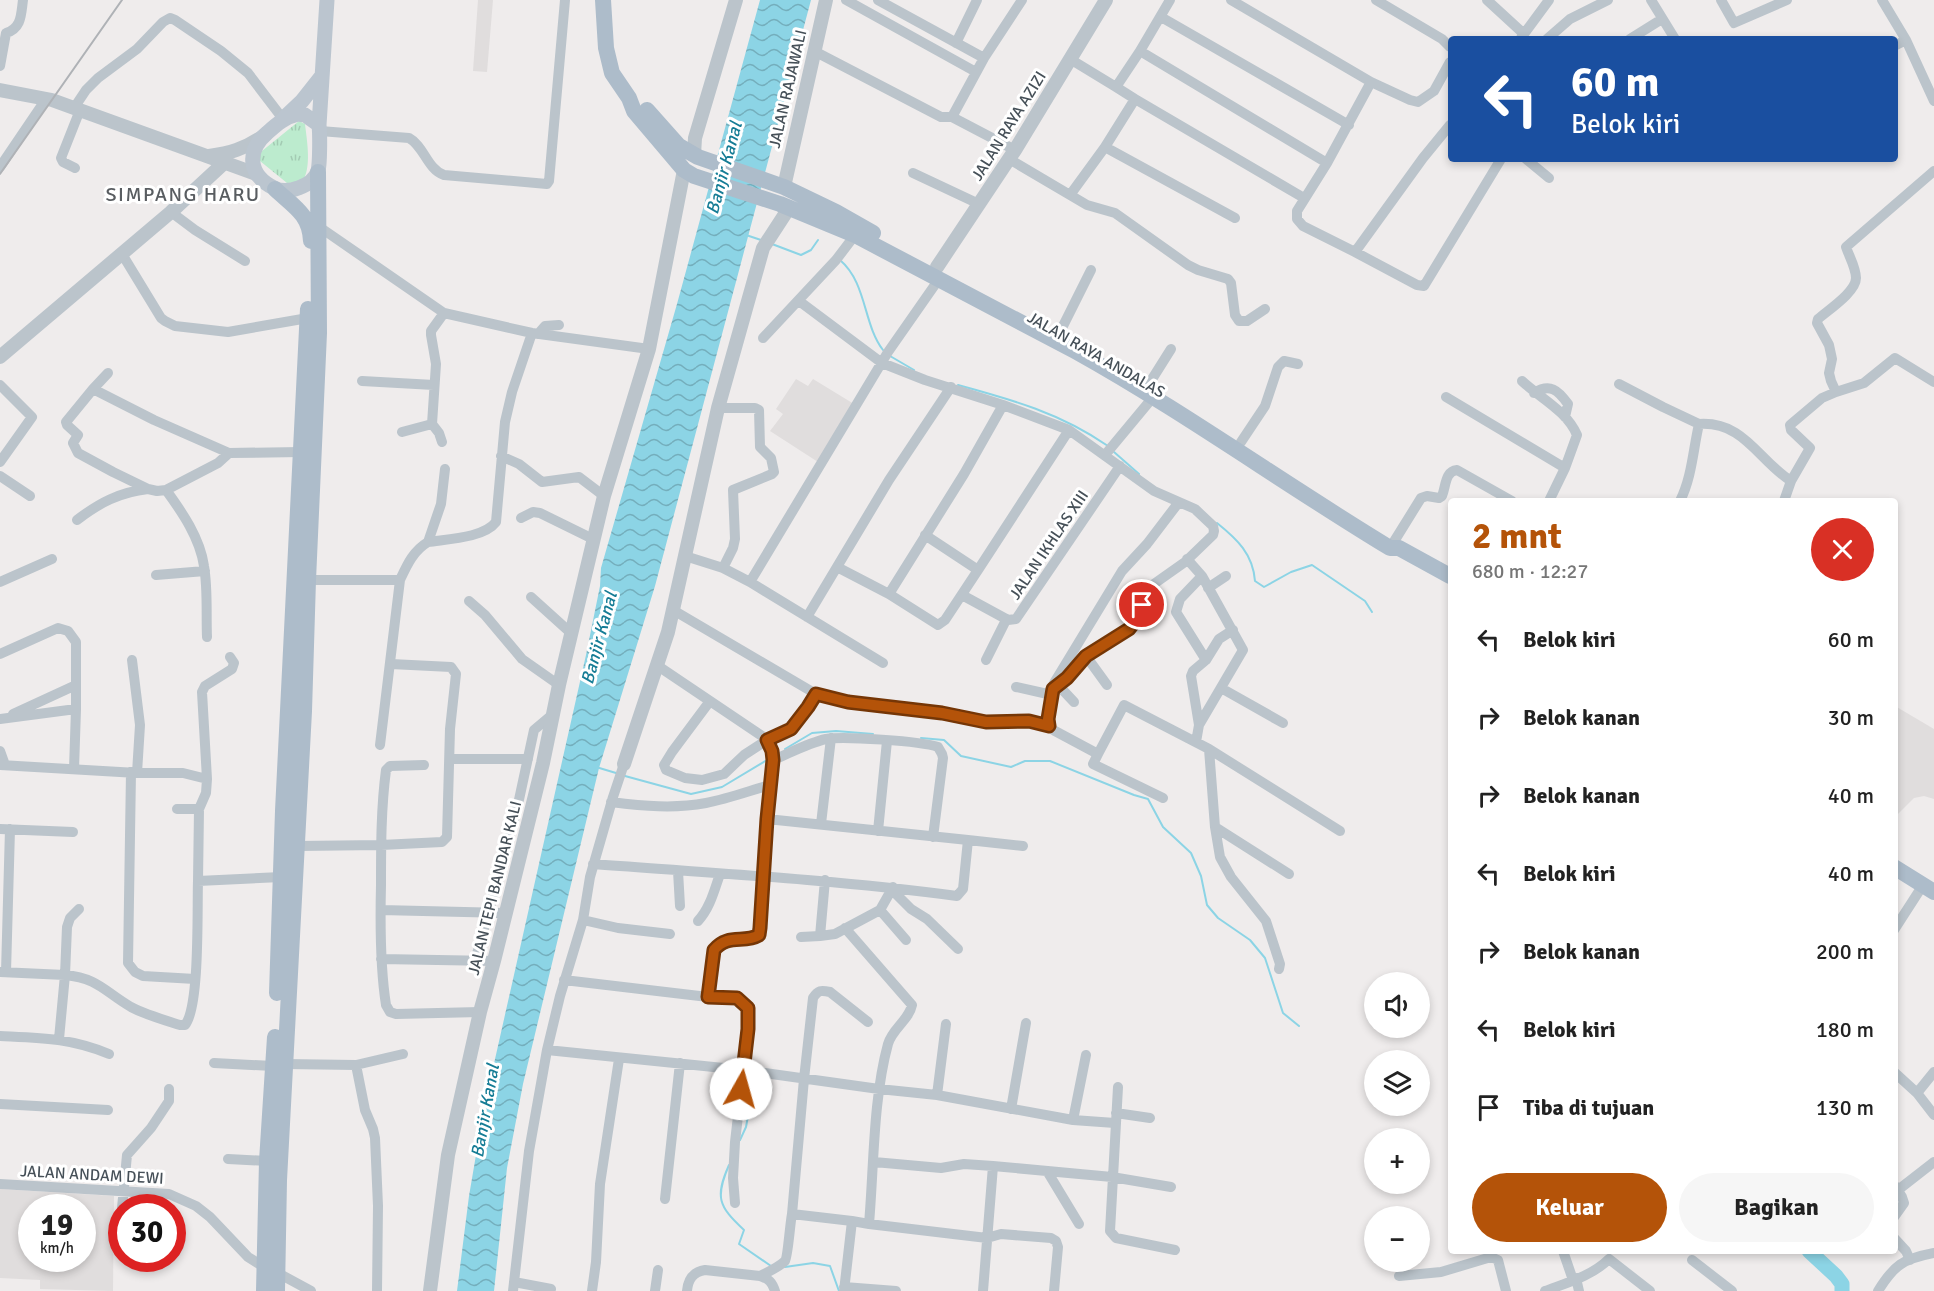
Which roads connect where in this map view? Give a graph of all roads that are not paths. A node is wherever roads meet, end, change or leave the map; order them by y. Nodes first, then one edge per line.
1 (23, 0) edge
2 (327, 0) edge
3 (565, 0) edge
4 (603, 0) edge
5 (736, 0) edge
6 (826, 0) edge
7 (846, 0) edge
8 (878, 0) edge
9 (977, 0) edge
10 (1022, 0) edge
11 (1106, 0) edge
12 (1170, 0) edge
13 (1231, 0) edge
14 (1376, 0) edge
15 (1487, 0) edge
16 (1549, 0) edge
17 (1608, 0) edge
18 (1651, 0) edge
19 (1721, 0) edge
20 (1787, 0) edge
21 (1882, 0) edge
22 (1161, 17) junction
23 (1662, 19) junction
24 (914, 20) junction
25 (3, 33) edge
26 (906, 33) junction
27 (1521, 36) edge
28 (1523, 36) edge
29 (1550, 36) edge
30 (1635, 36) edge
31 (1673, 36) edge
32 (1906, 40) junction
33 (956, 43) junction
34 (1898, 44) edge
35 (1448, 45) edge
36 (814, 51) junction
37 (1140, 51) junction
38 (984, 58) junction
39 (1070, 59) junction
40 (0, 66) edge
41 (1448, 66) edge
42 (976, 72) junction
43 (321, 76) junction
44 (1371, 82) junction
45 (1116, 87) junction
46 (0, 90) edge
47 (628, 98) junction
48 (46, 99) junction
49 (1135, 99) junction
50 (1934, 101) edge
51 (77, 109) junction
52 (952, 117) junction
53 (284, 118) junction
54 (1348, 125) junction
55 (1448, 127) edge
56 (319, 128) junction
57 (262, 137) junction
58 (1448, 141) edge
59 (1436, 142) junction
60 (1105, 147) junction
61 (696, 150) junction
62 (1012, 154) junction
63 (207, 156) junction
64 (1499, 162) edge
65 (1530, 162) edge
66 (224, 163) junction
67 (1327, 163) junction
68 (0, 167) edge
69 (75, 168) dead end
70 (1934, 171) edge
71 (318, 172) junction
72 (689, 173) junction
73 (913, 173) dead end
74 (256, 174) junction
75 (1549, 178) dead end
76 (781, 186) junction
77 (275, 189) junction
78 (1070, 195) junction
79 (1304, 198) junction
80 (979, 204) junction
81 (784, 206) junction
82 (171, 212) junction
83 (1234, 218) dead end
84 (314, 225) junction
85 (857, 230) junction
86 (1354, 252) junction
87 (122, 254) junction
88 (245, 261) dead end
89 (1091, 270) dead end
90 (938, 273) junction
91 (799, 301) junction
92 (1265, 309) dead end
93 (1008, 310) junction
94 (444, 313) junction
95 (308, 318) junction
96 (559, 325) dead end
97 (1060, 332) junction
98 (535, 334) junction
99 (764, 338) dead end
100 (650, 349) junction
101 (1171, 349) dead end
102 (0, 357) edge
103 (885, 358) junction
104 (1299, 364) dead end
105 (108, 373) dead end
106 (362, 381) dead end
107 (1522, 381) dead end
108 (1934, 382) edge
109 (1619, 384) dead end
110 (0, 385) edge
111 (434, 385) junction
112 (951, 387) junction
113 (93, 389) junction
114 (1154, 390) junction
115 (1836, 392) junction
116 (1446, 397) dead end
117 (1003, 405) junction
118 (718, 408) junction
119 (432, 424) junction
120 (1699, 424) junction
121 (1069, 430) junction
122 (402, 432) dead end
123 (442, 442) dead end
124 (1241, 442) junction
125 (1108, 451) junction
126 (301, 452) junction
127 (229, 453) junction
128 (501, 456) junction
129 (0, 462) edge
130 (1120, 466) junction
131 (1565, 468) junction
132 (445, 469) dead end
133 (0, 476) edge
134 (1791, 481) junction
135 (148, 489) junction
136 (165, 490) junction
137 (30, 496) dead end
138 (604, 496) junction
139 (1316, 496) junction
140 (1507, 498) edge
141 (1550, 498) edge
142 (1681, 498) edge
143 (1785, 498) edge
144 (1179, 502) junction
145 (521, 518) dead end
146 (77, 520) dead end
147 (925, 535) junction
148 (595, 540) junction
149 (428, 542) junction
150 (304, 544) junction
151 (1394, 546) junction
152 (685, 556) junction
153 (52, 559) dead end
154 (1187, 560) junction
155 (837, 567) junction
156 (723, 568) junction
157 (978, 570) junction
158 (205, 571) junction
159 (156, 575) dead end
160 (1448, 575) edge
161 (1202, 576) junction
162 (1226, 576) dead end
163 (308, 580) junction
164 (400, 580) junction
165 (0, 582) edge
166 (750, 582) junction
167 (1208, 588) junction
168 (889, 594) junction
169 (962, 595) junction
170 (531, 597) dead end
171 (469, 601) dead end
172 (673, 610) junction
173 (807, 617) junction
174 (1006, 620) junction
175 (1233, 630) junction
176 (572, 634) junction
177 (207, 638) dead end
178 (0, 654) edge
179 (1086, 656) junction
180 (230, 657) dead end
181 (132, 660) dead end
182 (986, 660) dead end
183 (1206, 660) junction
184 (884, 663) dead end
185 (391, 664) junction
186 (658, 666) junction
187 (559, 685) junction
188 (1107, 685) dead end
189 (76, 686) junction
190 (1016, 687) dead end
191 (1221, 688) junction
192 (1054, 690) junction
193 (816, 694) junction
194 (710, 701) junction
195 (1074, 702) dead end
196 (76, 709) junction
197 (553, 714) junction
198 (3, 718) edge
199 (1283, 723) dead end
200 (1199, 724) junction
201 (1049, 726) junction
202 (296, 731) junction
203 (831, 738) junction
204 (767, 740) junction
205 (887, 741) junction
206 (1196, 742) junction
207 (380, 745) dead end
208 (1209, 749) junction
209 (0, 751) edge
210 (1098, 754) junction
211 (773, 756) junction
212 (450, 759) junction
213 (528, 759) junction
214 (624, 764) joint
215 (2, 765) edge
216 (424, 765) dead end
217 (74, 769) junction
218 (134, 772) junction
219 (207, 778) junction
220 (770, 785) junction
221 (1163, 798) dead end
222 (612, 799) junction
223 (199, 809) junction
224 (177, 810) dead end
225 (767, 819) junction
226 (821, 824) junction
227 (1215, 827) junction
228 (5, 829) edge
229 (878, 831) junction
230 (1340, 831) dead end
231 (73, 832) dead end
232 (933, 837) junction
233 (968, 840) junction
234 (381, 845) junction
235 (298, 846) junction
236 (1023, 846) dead end
237 (593, 864) junction
238 (1901, 867) edge
239 (678, 871) junction
240 (720, 874) junction
241 (1288, 874) dead end
242 (764, 876) junction
243 (281, 877) junction
244 (825, 880) junction
245 (198, 881) junction
246 (1930, 887) edge
247 (892, 889) junction
248 (680, 906) dead end
249 (79, 909) dead end
250 (381, 910) junction
251 (880, 910) junction
252 (488, 913) junction
253 (506, 913) junction
254 (583, 921) junction
255 (698, 921) dead end
256 (1898, 925) edge
257 (845, 928) junction
258 (670, 934) dead end
259 (820, 936) junction
260 (801, 937) dead end
261 (906, 940) dead end
262 (958, 949) dead end
263 (381, 959) junction
264 (475, 961) junction
265 (494, 962) junction
266 (1279, 969) dead end
267 (3, 972) edge
268 (64, 975) junction
269 (195, 979) junction
270 (564, 980) junction
271 (283, 985) junction
272 (708, 997) junction
273 (480, 1012) junction
274 (868, 1022) dead end
275 (1026, 1023) dead end
276 (946, 1024) dead end
277 (0, 1036) edge
278 (59, 1039) junction
279 (547, 1050) junction
280 (110, 1054) dead end
281 (403, 1054) dead end
282 (1086, 1055) dead end
283 (619, 1059) junction
284 (214, 1063) dead end
285 (680, 1064) junction
286 (279, 1065) junction
287 (356, 1065) junction
288 (743, 1071) junction
289 (1934, 1072) edge
290 (1898, 1076) edge
291 (804, 1079) junction
292 (1118, 1087) dead end
293 (169, 1089) dead end
294 (879, 1089) junction
295 (1917, 1093) junction
296 (938, 1095) junction
297 (0, 1104) edge
298 (1011, 1109) junction
299 (108, 1110) dead end
300 (1934, 1115) edge
301 (1115, 1118) junction
302 (1150, 1118) dead end
303 (1073, 1120) junction
304 (228, 1159) dead end
305 (267, 1161) junction
306 (874, 1162) junction
307 (1934, 1162) edge
308 (993, 1166) junction
309 (1047, 1171) junction
310 (1112, 1177) junction
311 (273, 1180) junction
312 (0, 1184) edge
313 (1172, 1186) dead end
314 (1898, 1187) edge
315 (123, 1191) junction
316 (1898, 1192) edge
317 (123, 1194) edge
318 (665, 1199) dead end
319 (735, 1203) dead end
320 (1898, 1211) edge
321 (792, 1214) junction
322 (852, 1221) junction
323 (869, 1224) junction
324 (1079, 1224) dead end
325 (987, 1238) junction
326 (1898, 1242) edge
327 (1175, 1250) dead end
328 (1934, 1253) edge
329 (1564, 1254) edge
330 (1609, 1255) edge
331 (1692, 1260) dead end
332 (1910, 1260) junction
333 (271, 1270) junction
334 (658, 1270) dead end
335 (763, 1274) junction
336 (1399, 1276) dead end
337 (1574, 1279) junction
338 (513, 1287) edge
339 (551, 1288) dead end
340 (844, 1289) edge
341 (264, 1291) edge
342 (277, 1291) edge
343 (311, 1291) edge
344 (377, 1291) edge
345 (430, 1291) edge
346 (592, 1291) edge
347 (655, 1291) edge
348 (687, 1291) edge
349 (775, 1291) edge
350 (896, 1291) edge
351 (983, 1291) edge
352 (1054, 1291) edge
353 (1506, 1291) edge
354 (1545, 1291) edge
355 (1580, 1291) edge
356 (1650, 1291) edge
357 (1732, 1291) edge
358 (1878, 1291) edge

1 - 25 street
2 - 43 main road
3 - 56 street
4 - 47 main road
5 - 61 street
6 - 36 street, JALAN RAJAWALI
7 - 26 street
8 - 24 street
9 - 33 street
10 - 38 street
11 - 39 street, JALAN RAYA AZIZI
12 - 22 street
13 - 44 street
14 - 35 street
15 - 27 street
16 - 28 street
17 - 29 street
18 - 23 street
19 - 20 street
21 - 32 street
22 - 37 street
22 - 54 street
23 - 30 street
23 - 31 street
24 - 26 street
24 - 33 street
25 - 40 street
26 - 42 street
32 - 34 street
32 - 50 street
33 - 38 street
36 - 52 street
36 - 76 street, JALAN RAJAWALI
37 - 45 street
37 - 67 street
38 - 42 street
39 - 45 street
39 - 62 street, JALAN RAYA AZIZI
41 - 44 street
42 - 52 street
43 - 53 main road
43 - 56 main road
44 - 54 street
45 - 49 street
46 - 48 street
47 - 61 main road, JALAN RAYA ANDALAS
47 - 72 main road
48 - 51 street
48 - 68 street
49 - 60 street
49 - 79 street
51 - 53 street
51 - 63 street
51 - 69 street
52 - 62 street
53 - 56 main road
53 - 57 main road
54 - 67 street
55 - 59 street
56 - 71 main road
57 - 63 street
57 - 74 main road
58 - 59 street
59 - 86 street
60 - 78 street
60 - 83 street
61 - 76 main road, JALAN RAYA ANDALAS
62 - 78 street
62 - 80 street, JALAN RAYA AZIZI
63 - 66 street
64 - 86 street
65 - 75 street
66 - 74 street
66 - 82 street
67 - 79 street
70 - 115 street
71 - 77 main road
71 - 84 main road
72 - 81 main road, JALAN RAYA ANDALAS
72 - 100 street, JALAN TEPI BANDAR KALI
73 - 80 street
74 - 77 main road
76 - 85 main road, JALAN RAYA ANDALAS
77 - 84 main road
78 - 92 street
79 - 86 street
80 - 90 street, JALAN RAYA AZIZI
81 - 85 main road, JALAN RAYA ANDALAS
81 - 118 street
82 - 87 street
82 - 88 street
84 - 94 street
84 - 95 main road
84 - 150 main road
85 - 90 main road, JALAN RAYA ANDALAS
85 - 91 street
87 - 95 street
87 - 102 street
89 - 97 street
90 - 93 main road, JALAN RAYA ANDALAS
90 - 103 street
91 - 99 street
91 - 103 street
93 - 97 main road, JALAN RAYA ANDALAS
93 - 114 main road, JALAN RAYA ANDALAS
94 - 98 street
94 - 111 street
95 - 126 main road
96 - 98 street
97 - 114 main road, JALAN RAYA ANDALAS
98 - 100 street
98 - 128 street
100 - 138 street, JALAN TEPI BANDAR KALI
101 - 114 street
103 - 112 street
103 - 166 street
104 - 124 street
105 - 113 street
106 - 111 street
107 - 131 street
108 - 115 street
109 - 120 street
110 - 129 street
111 - 119 street
112 - 117 street
112 - 155 street
113 - 127 street
113 - 135 street
114 - 124 main road, JALAN RAYA ANDALAS
114 - 125 street
114 - 139 main road, JALAN RAYA ANDALAS
115 - 134 street
116 - 131 street
117 - 121 street
117 - 147 street
118 - 152 street
118 - 156 street
119 - 122 street
119 - 123 street
120 - 134 street
120 - 142 street
121 - 125 street
121 - 157 street
124 - 139 main road, JALAN RAYA ANDALAS
125 - 130 street
126 - 127 street
126 - 150 main road
127 - 136 street
128 - 138 street
128 - 149 street
130 - 144 street
130 - 174 street, JALAN IKHLAS XIII
131 - 141 street
132 - 149 street
133 - 137 street
134 - 143 street
135 - 136 street
135 - 146 street
136 - 158 street
138 - 148 street, JALAN TEPI BANDAR KALI
139 - 151 main road, JALAN RAYA ANDALAS
140 - 151 street
144 - 154 street
144 - 192 street
145 - 148 street
147 - 157 street
147 - 168 street
148 - 176 street, JALAN TEPI BANDAR KALI
149 - 164 street
150 - 163 main road
150 - 202 main road
151 - 160 main road, JALAN RAYA ANDALAS
152 - 156 street
152 - 172 street
153 - 165 street
154 - 161 street
154 - 179 street
155 - 168 street
155 - 173 street
156 - 166 street
157 - 169 street
158 - 159 street
158 - 177 street
161 - 167 street
161 - 183 street
162 - 167 street
163 - 164 street
163 - 202 main road
164 - 185 street
166 - 173 street
167 - 175 street
168 - 169 street
169 - 174 street, JALAN IKHLAS XIII
170 - 176 street
171 - 187 street
172 - 186 street
172 - 193 street
173 - 184 street
174 - 182 street
175 - 183 street
175 - 191 street
176 - 187 street, JALAN TEPI BANDAR KALI
178 - 189 street
179 - 188 street
179 - 192 street
180 - 219 street
181 - 218 street
183 - 200 street
185 - 207 street
185 - 212 street
186 - 194 street
186 - 214 street
187 - 197 street, JALAN TEPI BANDAR KALI
189 - 196 street
189 - 198 street
190 - 192 street
191 - 199 street
191 - 200 street
192 - 195 street
192 - 201 street
193 - 201 street
193 - 204 street
194 - 204 street
194 - 204 street
196 - 198 street
196 - 217 street
197 - 213 street
197 - 253 street, JALAN TEPI BANDAR KALI
200 - 206 street
201 - 210 street
202 - 235 main road
202 - 243 main road
203 - 205 street
203 - 211 street
203 - 226 street
204 - 211 street
205 - 229 street
205 - 232 street
206 - 208 street
206 - 210 street
208 - 227 street
208 - 230 street
209 - 215 street
210 - 221 street
211 - 220 street
212 - 213 street
212 - 234 street
213 - 252 street
214 - 222 street
215 - 217 street
216 - 234 street
217 - 218 street
218 - 219 street
218 - 269 street
219 - 223 street
220 - 222 street
220 - 225 street
222 - 237 street
223 - 224 street
223 - 245 street
225 - 226 street
225 - 242 street
226 - 229 street
227 - 241 street
227 - 266 street
228 - 231 street
228 - 267 street
229 - 232 street
232 - 233 street
233 - 236 street
233 - 247 street
234 - 235 street
234 - 250 street
235 - 271 main road
237 - 239 street
237 - 254 street
238 - 246 main road
239 - 240 street
239 - 248 street
240 - 242 street
240 - 255 street
242 - 244 street
242 - 272 street
243 - 245 street
243 - 271 main road
244 - 247 street
244 - 259 street
245 - 269 street
246 - 256 street
247 - 251 street
247 - 262 street
249 - 268 street
250 - 252 street
250 - 263 street
251 - 257 street
251 - 261 street
252 - 253 street
252 - 264 street
253 - 265 street, JALAN TEPI BANDAR KALI
254 - 258 street
254 - 270 street
257 - 259 street
257 - 294 street
259 - 260 street
263 - 264 street
263 - 273 street
264 - 265 street
265 - 273 street, JALAN TEPI BANDAR KALI
267 - 268 street
268 - 269 street
268 - 278 street
270 - 272 street
270 - 279 street
271 - 286 main road
272 - 288 street
273 - 345 street, JALAN TEPI BANDAR KALI
274 - 291 street
275 - 298 street
276 - 296 street
277 - 278 street
278 - 280 street
279 - 283 street
279 - 338 street
281 - 287 street
282 - 303 street
283 - 285 street
283 - 346 street
284 - 286 street
285 - 288 street
285 - 318 street
286 - 287 street
286 - 305 main road
286 - 311 main road
287 - 344 street
288 - 291 street
288 - 319 street
289 - 295 street
290 - 295 street
291 - 294 street
291 - 321 street
292 - 301 street
293 - 315 street
294 - 296 street
294 - 306 street
295 - 300 street
296 - 298 street
297 - 299 street
298 - 303 street
301 - 302 street
301 - 303 street
301 - 310 street
304 - 305 street
305 - 311 main road
306 - 308 street
306 - 323 street
307 - 314 street
308 - 309 street
308 - 325 street
309 - 310 street
309 - 324 street
310 - 313 street
310 - 327 street
311 - 333 main road
312 - 315 street, JALAN ANDAM DEWI
315 - 317 street
315 - 333 street, JALAN ANDAM DEWI
316 - 320 street
321 - 322 street
321 - 335 street
322 - 323 street
322 - 340 street
323 - 325 street
325 - 351 street
325 - 352 street
326 - 332 street
328 - 332 street
329 - 337 street
330 - 337 street
330 - 356 street
331 - 357 street
332 - 358 street
333 - 341 main road
333 - 342 main road
333 - 343 street, JALAN ANDAM DEWI
334 - 347 street
335 - 348 street
335 - 349 street
336 - 353 street
337 - 354 street
337 - 355 street
338 - 339 street
340 - 350 street

